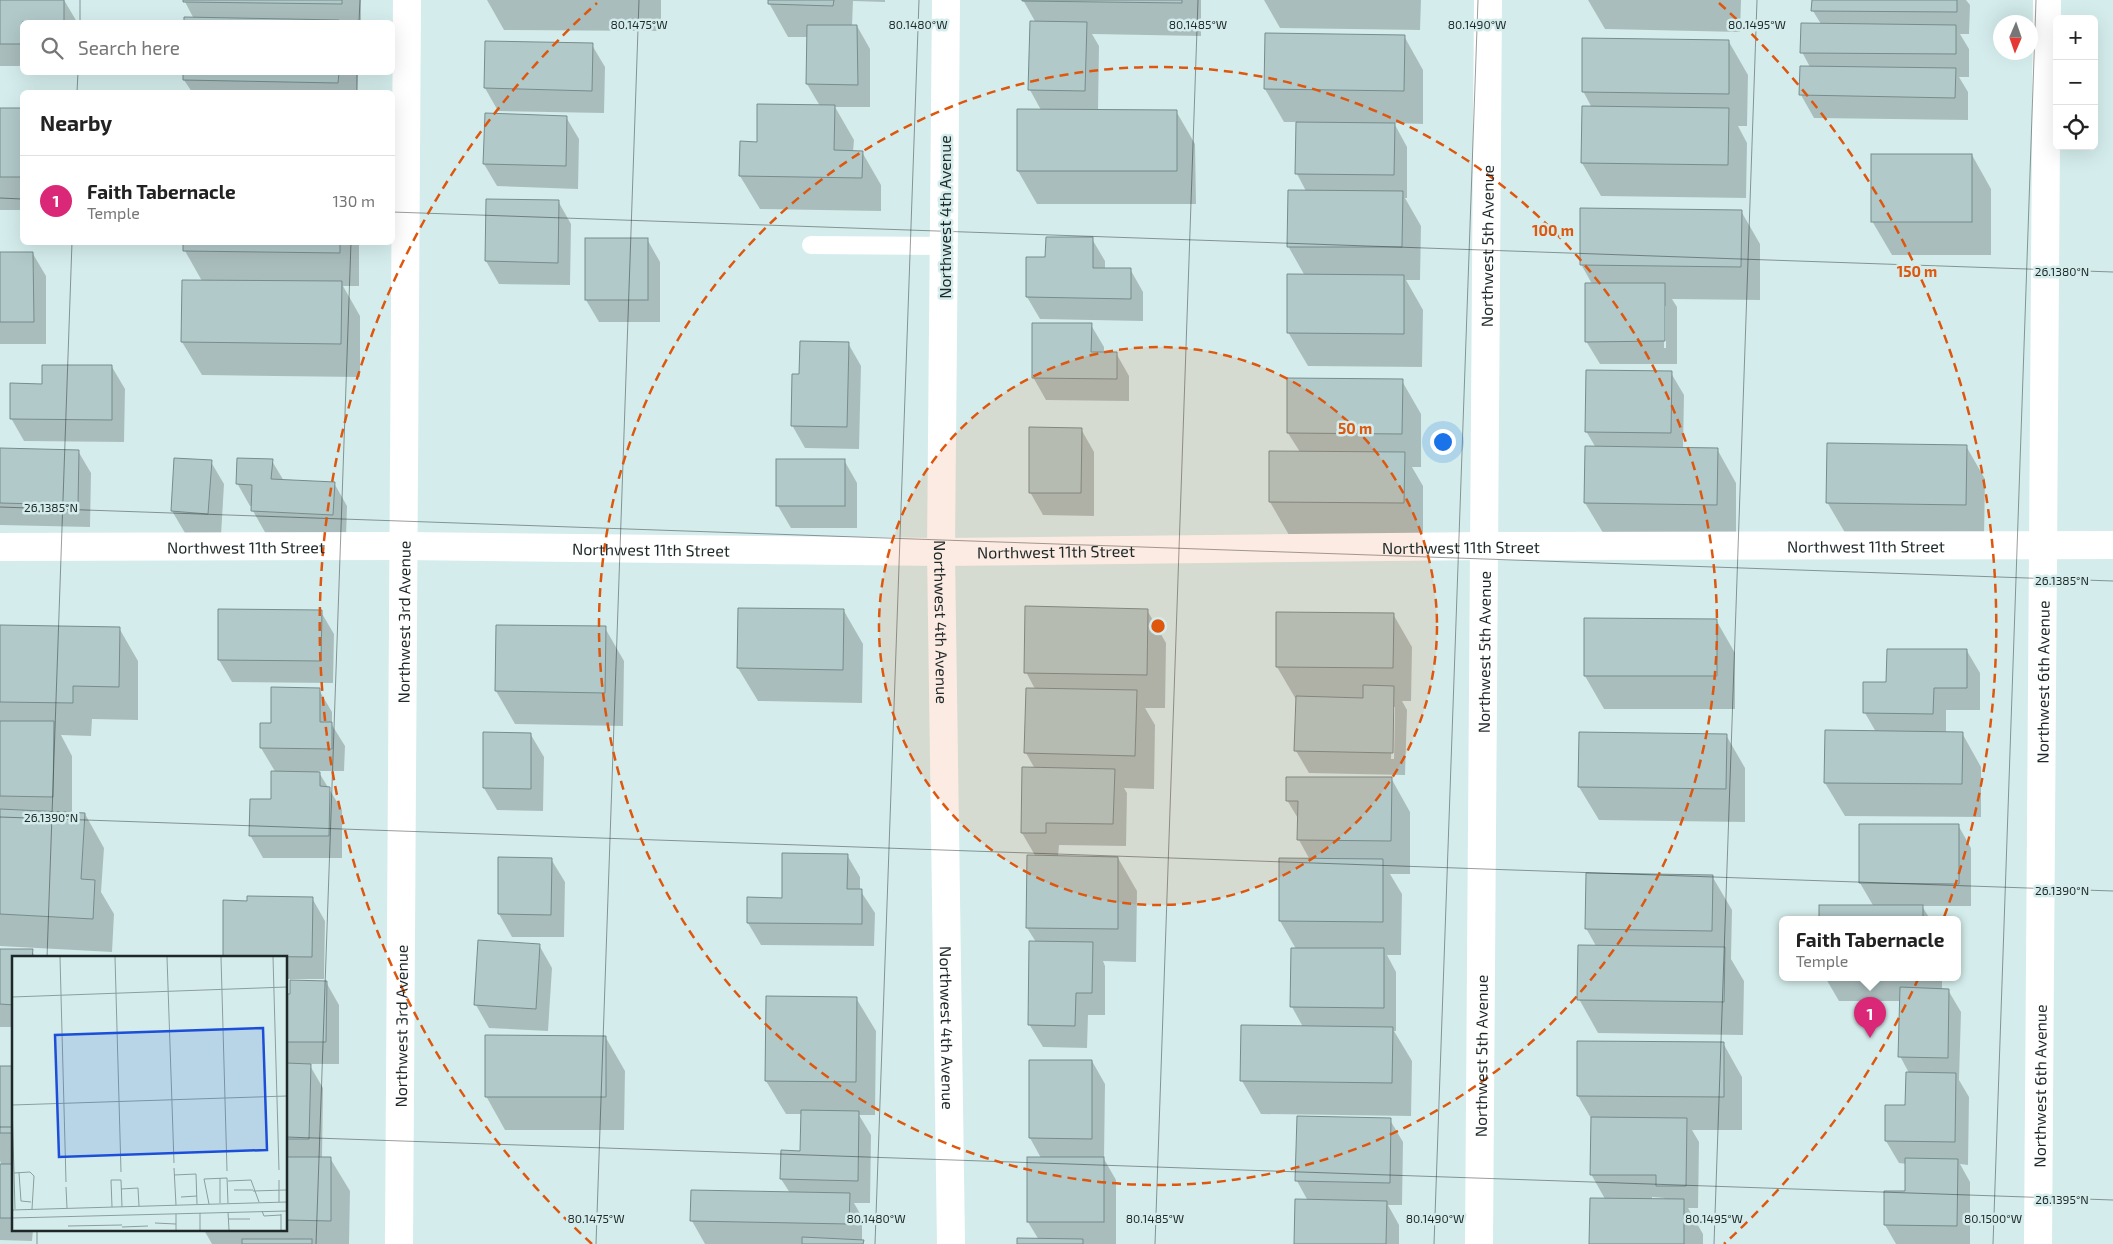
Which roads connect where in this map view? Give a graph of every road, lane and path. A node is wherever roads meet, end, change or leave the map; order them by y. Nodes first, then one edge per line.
1 (407, 0) edge
2 (946, 0) edge
3 (1488, 0) edge
4 (2047, 0) edge
5 (811, 245) dead end
6 (944, 246) junction
7 (2042, 545) junction
8 (2113, 545) edge
9 (404, 546) junction
10 (1484, 546) junction
11 (0, 547) edge
12 (941, 552) junction
13 (399, 1244) edge
14 (951, 1244) edge
15 (1479, 1244) edge
16 (2038, 1244) edge

1 - 9 street, Northwest 3rd Avenue
2 - 6 street, Northwest 4th Avenue
3 - 10 street, Northwest 5th Avenue
4 - 7 street, Northwest 6th Avenue
5 - 6 lane
6 - 12 street, Northwest 4th Avenue
7 - 8 street, Northwest 11th Street
7 - 10 street, Northwest 11th Street
7 - 16 street, Northwest 6th Avenue
9 - 11 street, Northwest 11th Street
9 - 12 street, Northwest 11th Street
9 - 13 street, Northwest 3rd Avenue
10 - 12 street, Northwest 11th Street
10 - 15 street, Northwest 5th Avenue
12 - 14 street, Northwest 4th Avenue

